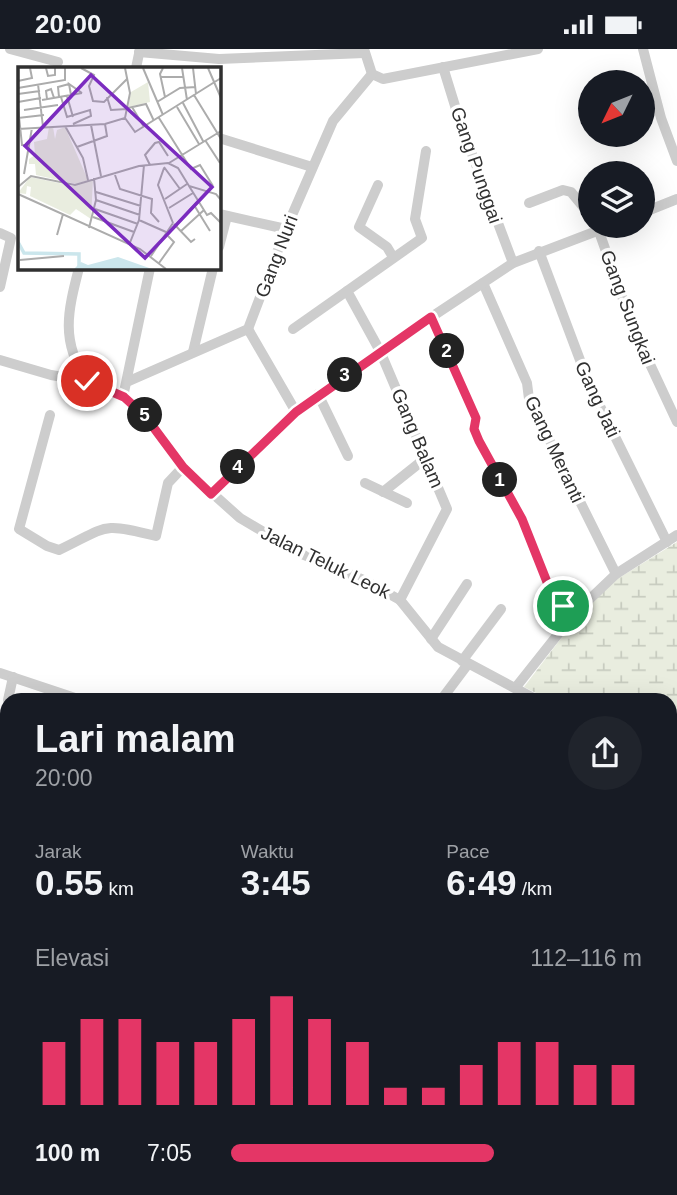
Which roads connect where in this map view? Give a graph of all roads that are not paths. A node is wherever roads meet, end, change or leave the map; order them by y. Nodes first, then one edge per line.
1 (10, 49) edge
2 (49, 49) edge
3 (538, 49) edge
4 (643, 49) edge
5 (140, 51) edge
6 (364, 51) edge
7 (176, 52) edge
8 (60, 65) edge
9 (443, 67) junction
10 (372, 74) junction
11 (220, 138) edge
12 (426, 151) dead end
13 (677, 161) edge
14 (313, 167) junction
15 (378, 185) dead end
16 (677, 199) edge
17 (578, 200) edge
18 (528, 203) dead end
19 (655, 208) edge
20 (223, 215) edge
21 (286, 229) junction
22 (0, 233) edge
23 (578, 236) edge
24 (605, 238) edge
25 (220, 239) edge
26 (539, 251) junction
27 (393, 257) junction
28 (513, 263) junction
29 (79, 269) edge
30 (150, 269) edge
31 (213, 269) edge
32 (483, 283) junction
33 (0, 287) edge
34 (347, 292) junction
35 (431, 317) junction
36 (248, 328) junction
37 (293, 329) dead end
38 (380, 351) junction
39 (194, 352) junction
40 (0, 360) edge
41 (87, 381) junction
42 (129, 381) junction
43 (318, 394) junction
44 (124, 397) junction
45 (674, 407) edge
46 (296, 412) junction
47 (50, 415) dead end
48 (677, 422) edge
49 (348, 456) dead end
50 (427, 457) junction
51 (183, 467) junction
52 (365, 483) dead end
53 (383, 492) junction
54 (211, 494) junction
55 (407, 503) dead end
56 (672, 538) edge
57 (616, 574) junction
58 (467, 584) dead end
59 (400, 600) junction
60 (501, 609) dead end
61 (574, 614) junction
62 (430, 639) junction
63 (465, 663) junction
64 (0, 673) edge
65 (13, 677) junction
66 (516, 687) junction
67 (10, 693) edge
68 (60, 693) edge
69 (445, 693) edge
70 (526, 693) edge

1 - 8 street
2 - 8 street
3 - 9 street
4 - 13 street
5 - 7 street
6 - 7 street
6 - 10 street
9 - 10 street
9 - 28 street, Gang Punggai
10 - 14 street, Gang Nuri
11 - 14 street
12 - 27 street
14 - 21 street, Gang Nuri
15 - 27 street
16 - 19 street
17 - 18 street
20 - 21 street
20 - 25 street
21 - 36 street, Gang Nuri
22 - 33 street
23 - 26 street
24 - 45 street, Gang Sungkai
26 - 28 street
26 - 56 street, Gang Jati
27 - 34 street
28 - 32 street
29 - 41 street
30 - 42 street
31 - 39 street
32 - 35 street
32 - 57 street, Gang Meranti
34 - 37 street
34 - 38 street, Gang Balam
35 - 38 street
35 - 61 street
36 - 39 street
36 - 46 street
38 - 43 street
38 - 50 street, Gang Balam
39 - 42 street
40 - 41 street, Jalan Teluk Leok
41 - 44 street, Jalan Teluk Leok
42 - 44 street
43 - 46 street
43 - 49 street
44 - 51 street, Jalan Teluk Leok
45 - 48 street, Gang Sungkai
46 - 54 street
47 - 51 street
50 - 53 street
50 - 59 street, Gang Balam
51 - 54 street, Jalan Teluk Leok
52 - 53 street
53 - 55 street
54 - 59 street, Jalan Teluk Leok
56 - 57 street
57 - 61 street
58 - 62 street
59 - 62 street, Jalan Teluk Leok
60 - 63 street
61 - 66 street
62 - 63 street, Jalan Teluk Leok
63 - 66 street, Jalan Teluk Leok
63 - 69 street
64 - 65 street
65 - 67 street
65 - 68 street
66 - 70 street, Jalan Teluk Leok

